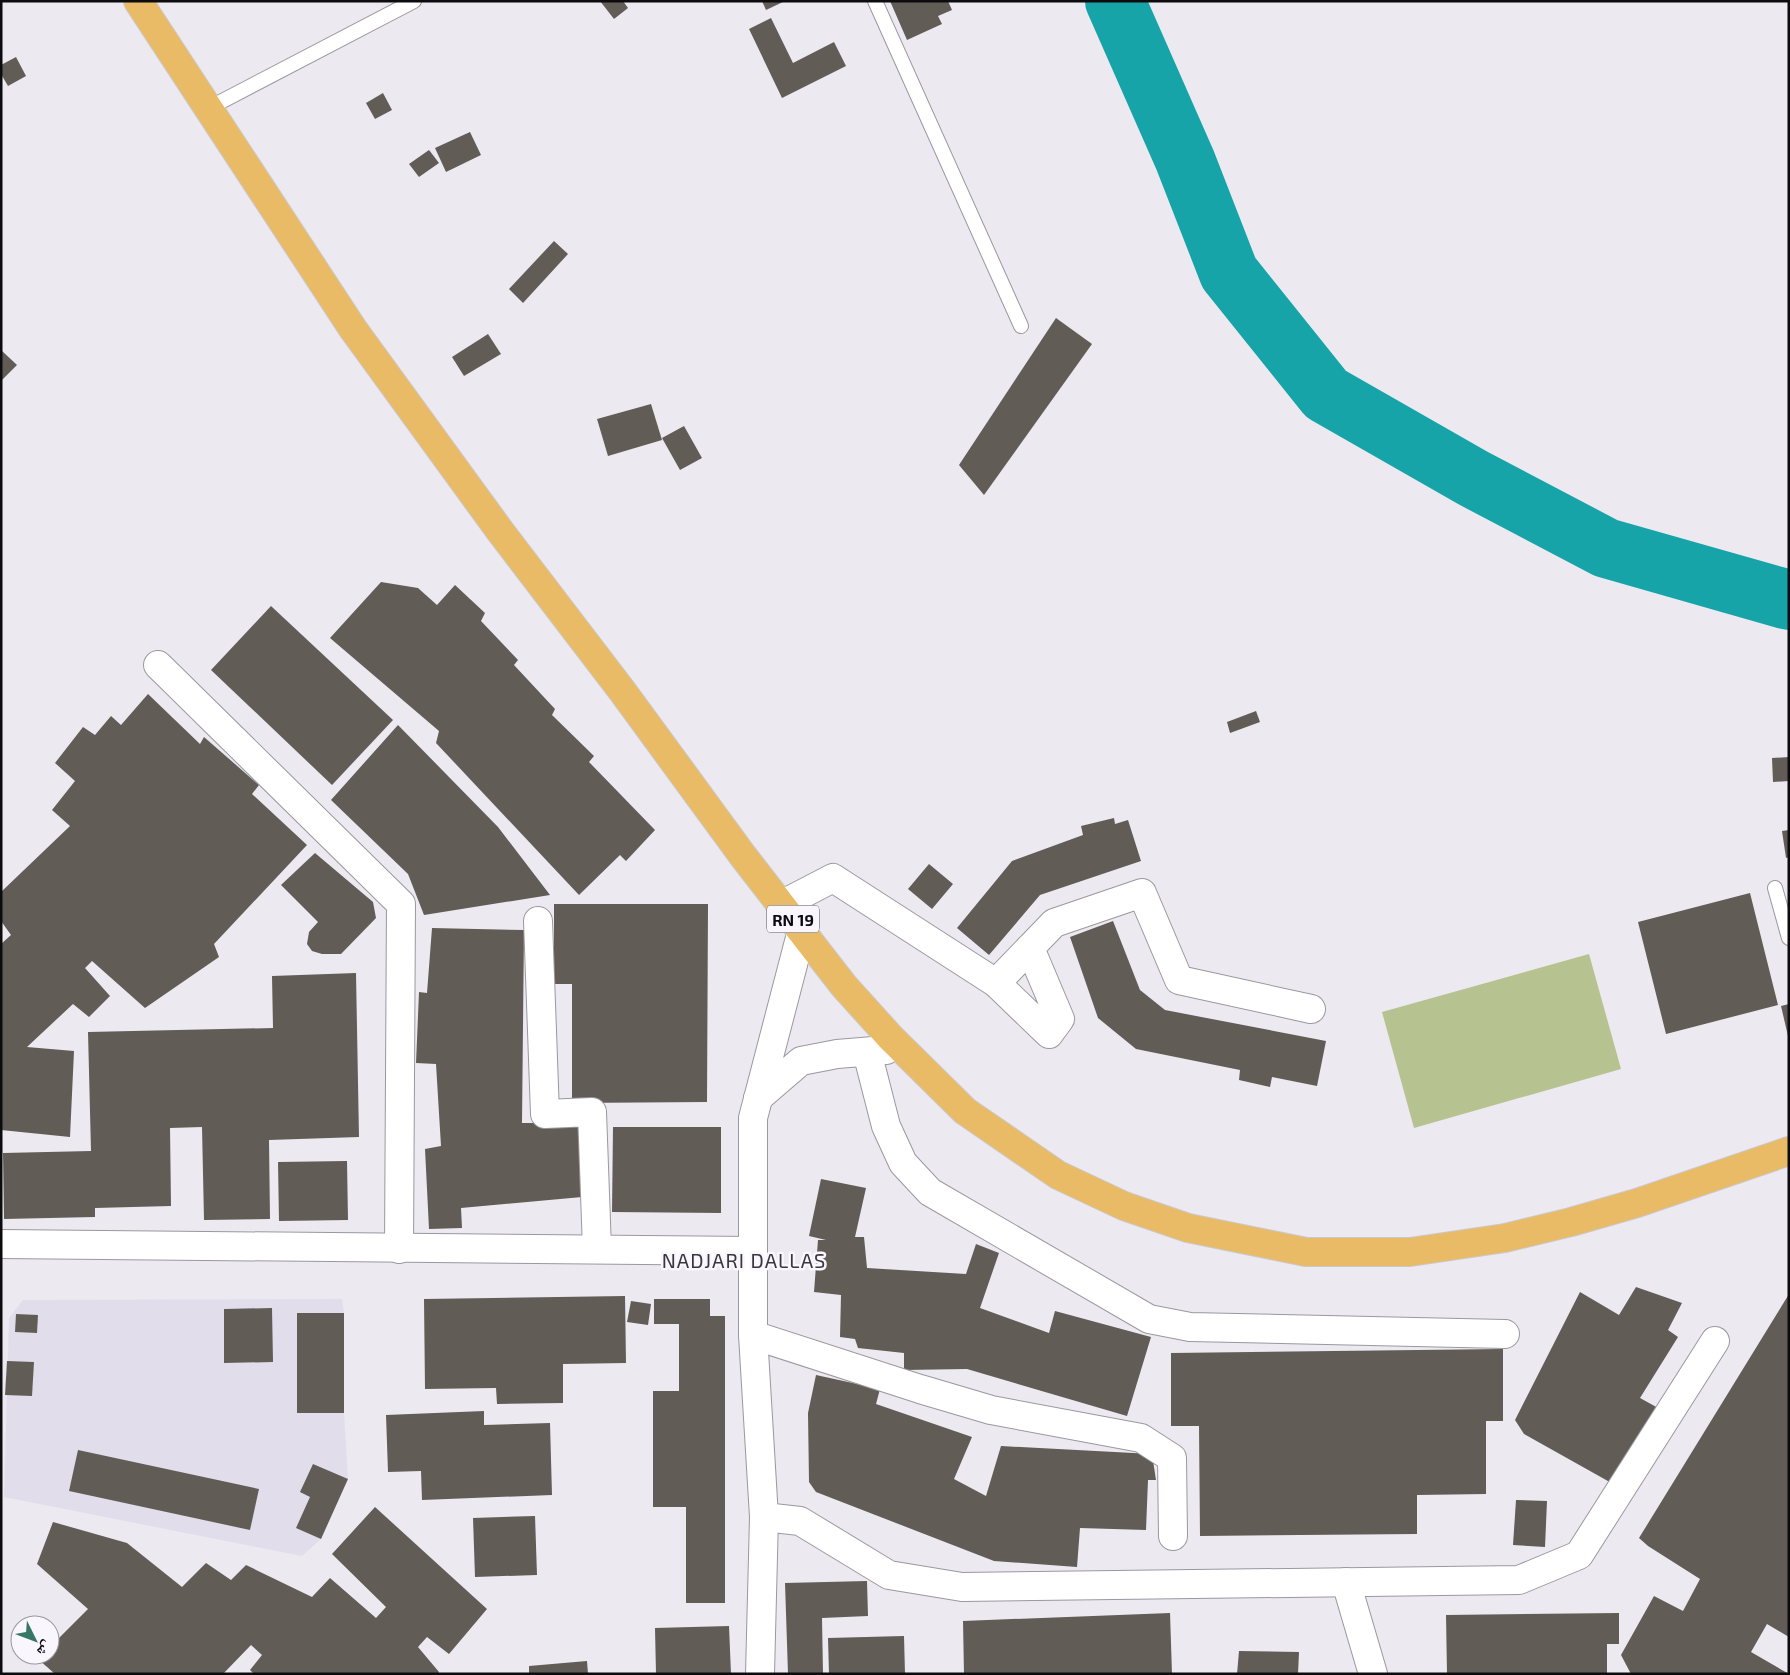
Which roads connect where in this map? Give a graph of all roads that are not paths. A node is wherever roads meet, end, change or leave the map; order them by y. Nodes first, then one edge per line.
1 (138, 1) edge
2 (414, 1) edge
3 (875, 1) edge
4 (207, 109) junction
5 (1021, 326) dead end
6 (158, 665) dead end
7 (1775, 888) dead end
8 (781, 905) junction
9 (538, 921) dead end
10 (802, 930) junction
11 (1789, 938) edge
12 (1030, 948) junction
13 (996, 983) junction
14 (1311, 1009) dead end
15 (902, 1049) junction
16 (867, 1052) junction
17 (758, 1098) junction
18 (1789, 1151) edge
19 (1, 1244) edge
20 (399, 1249) junction
21 (597, 1250) junction
22 (752, 1251) junction
23 (1505, 1334) dead end
24 (752, 1335) junction
25 (1715, 1341) dead end
26 (764, 1516) junction
27 (1173, 1536) dead end
28 (1346, 1582) junction
29 (760, 1674) edge
30 (1374, 1674) edge

1 - 4 main road, RN 19
2 - 4 lane
3 - 5 lane
4 - 8 main road, RN 19
6 - 20 street
7 - 11 lane
8 - 10 main road, RN 19
8 - 13 street
9 - 21 street
10 - 15 main road, RN 19
10 - 17 street
12 - 13 street
12 - 13 street
12 - 14 street
15 - 16 street
15 - 18 main road, RN 19
16 - 17 street
16 - 23 street
17 - 22 street
19 - 20 street
20 - 21 street
21 - 22 street
22 - 24 street
24 - 26 street
24 - 27 street
25 - 28 street
26 - 28 street
26 - 29 street
28 - 30 street

